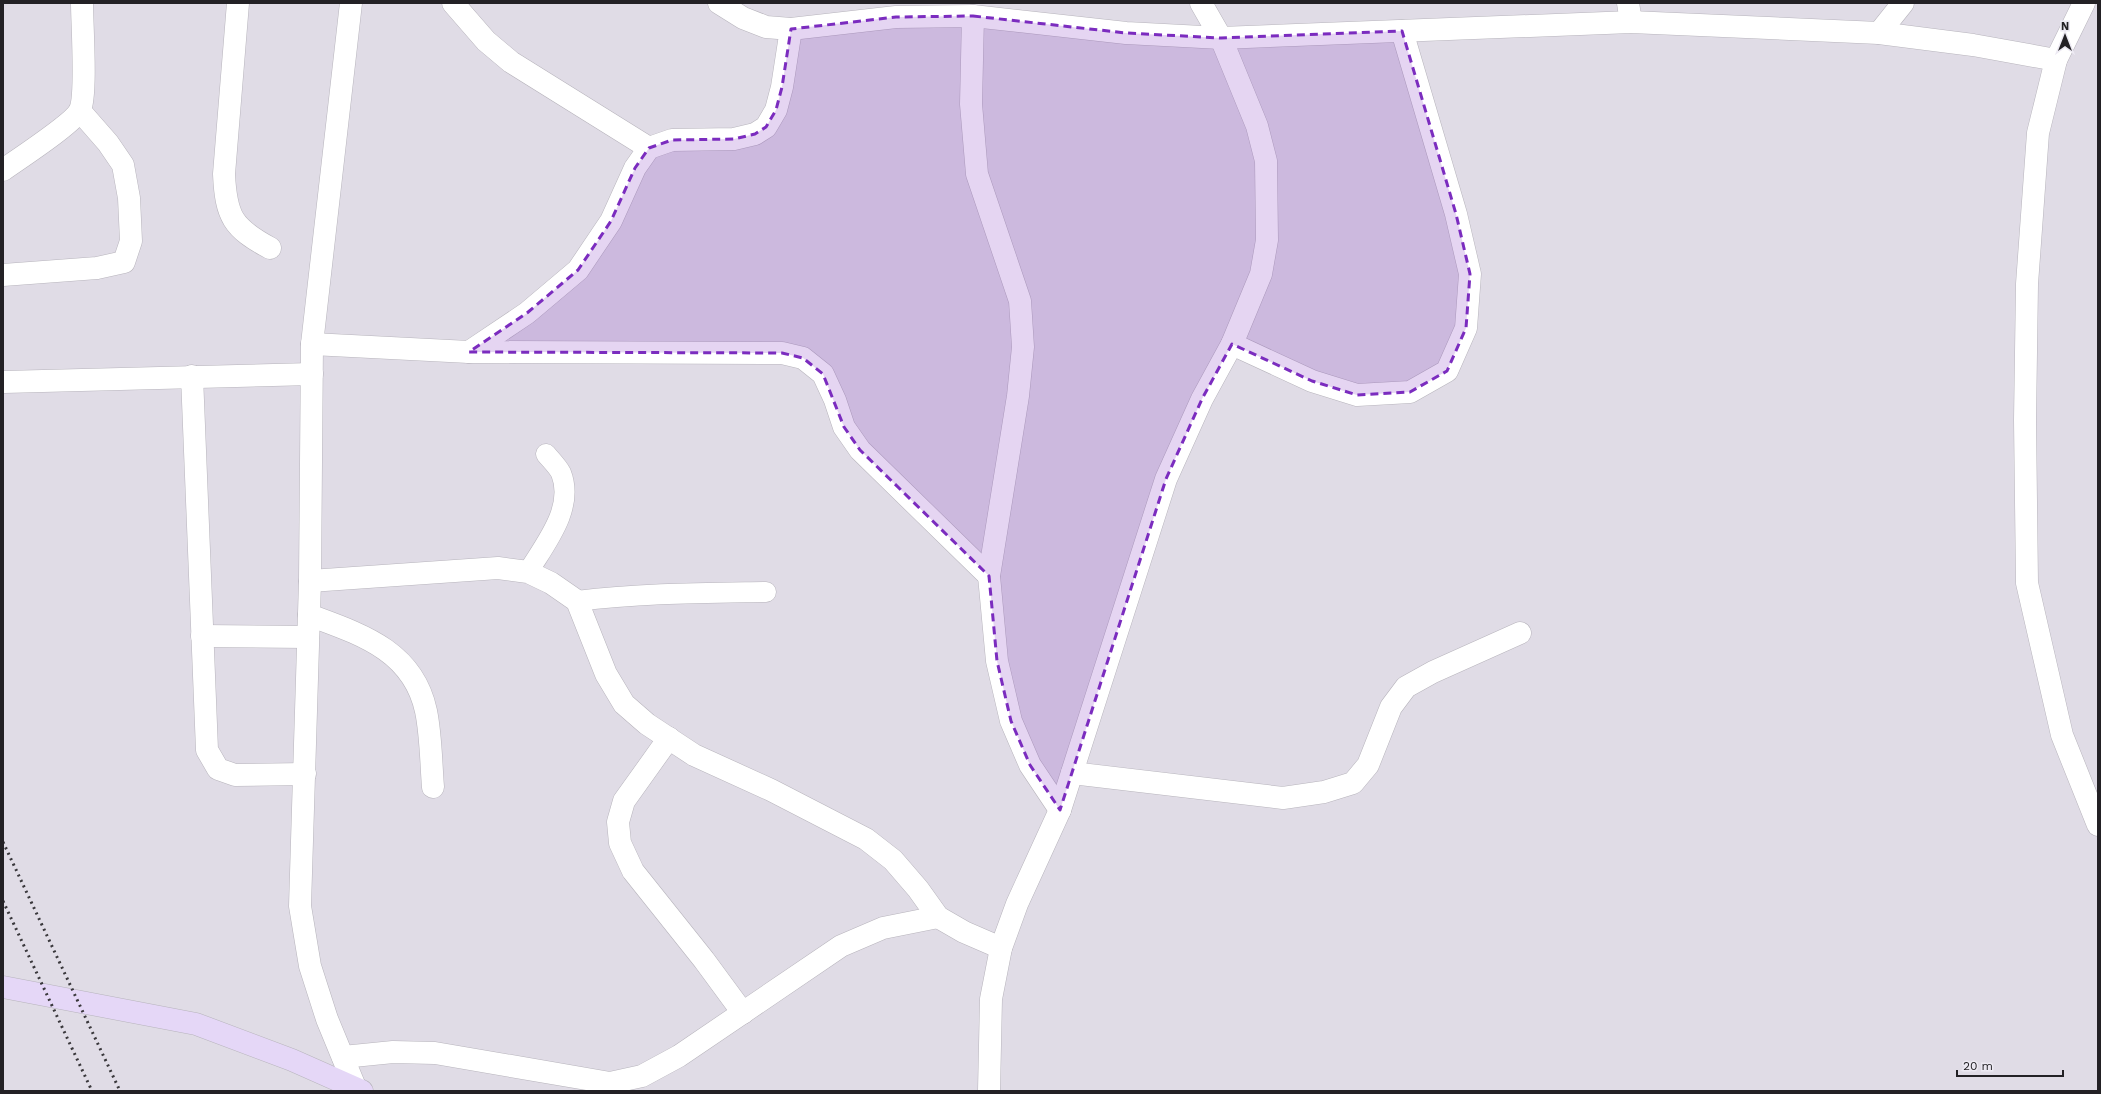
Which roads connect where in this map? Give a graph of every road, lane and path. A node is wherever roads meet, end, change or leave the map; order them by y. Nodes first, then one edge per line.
1 (82, 3) edge
2 (238, 3) edge
3 (351, 3) edge
4 (453, 3) edge
5 (719, 3) edge
6 (1201, 3) edge
7 (1902, 3) edge
8 (2084, 3) edge
9 (1630, 12) edge
10 (973, 16) junction
11 (791, 29) junction
12 (1402, 31) junction
13 (1879, 33) junction
14 (1221, 38) junction
15 (2056, 60) junction
16 (80, 111) junction
17 (649, 148) junction
18 (3, 170) edge
19 (270, 248) dead end
20 (3, 274) edge
21 (312, 344) junction
22 (1232, 344) junction
23 (470, 352) junction
24 (312, 374) junction
25 (192, 376) junction
26 (4, 382) dead end
27 (546, 454) dead end
28 (528, 572) junction
29 (989, 576) junction
30 (310, 581) junction
31 (766, 592) dead end
32 (577, 601) junction
33 (309, 615) junction
34 (1520, 633) dead end
35 (202, 636) junction
36 (308, 637) junction
37 (669, 738) junction
38 (1072, 773) junction
39 (305, 774) junction
40 (433, 787) dead end
41 (1060, 810) junction
42 (2098, 825) edge
43 (938, 917) junction
44 (1000, 948) junction
45 (3, 987) edge
46 (743, 1013) junction
47 (343, 1057) junction
48 (358, 1089) edge
49 (989, 1091) edge

1 - 16 street
2 - 19 street
3 - 21 street
4 - 17 street
5 - 11 street
6 - 14 street
7 - 13 street
8 - 15 street
9 - 12 street
9 - 13 street
10 - 11 street
10 - 14 street
10 - 29 street
11 - 17 street
12 - 14 street
12 - 22 street
13 - 15 street
14 - 22 street
15 - 42 street
16 - 18 street
16 - 20 street
17 - 23 street
21 - 23 street
21 - 24 street
22 - 38 street
23 - 29 street
24 - 25 street
24 - 30 street
25 - 26 street
25 - 35 street
27 - 28 lane
28 - 30 street
28 - 32 street
29 - 41 street
30 - 33 street
31 - 32 lane
32 - 37 street
33 - 36 street
33 - 40 street
34 - 38 street
35 - 36 street
35 - 39 street
36 - 39 street
37 - 43 street
37 - 46 street
38 - 41 street
39 - 47 street
41 - 44 street
43 - 44 street
43 - 46 street
44 - 49 street
45 - 48 street
46 - 47 street
47 - 48 street

